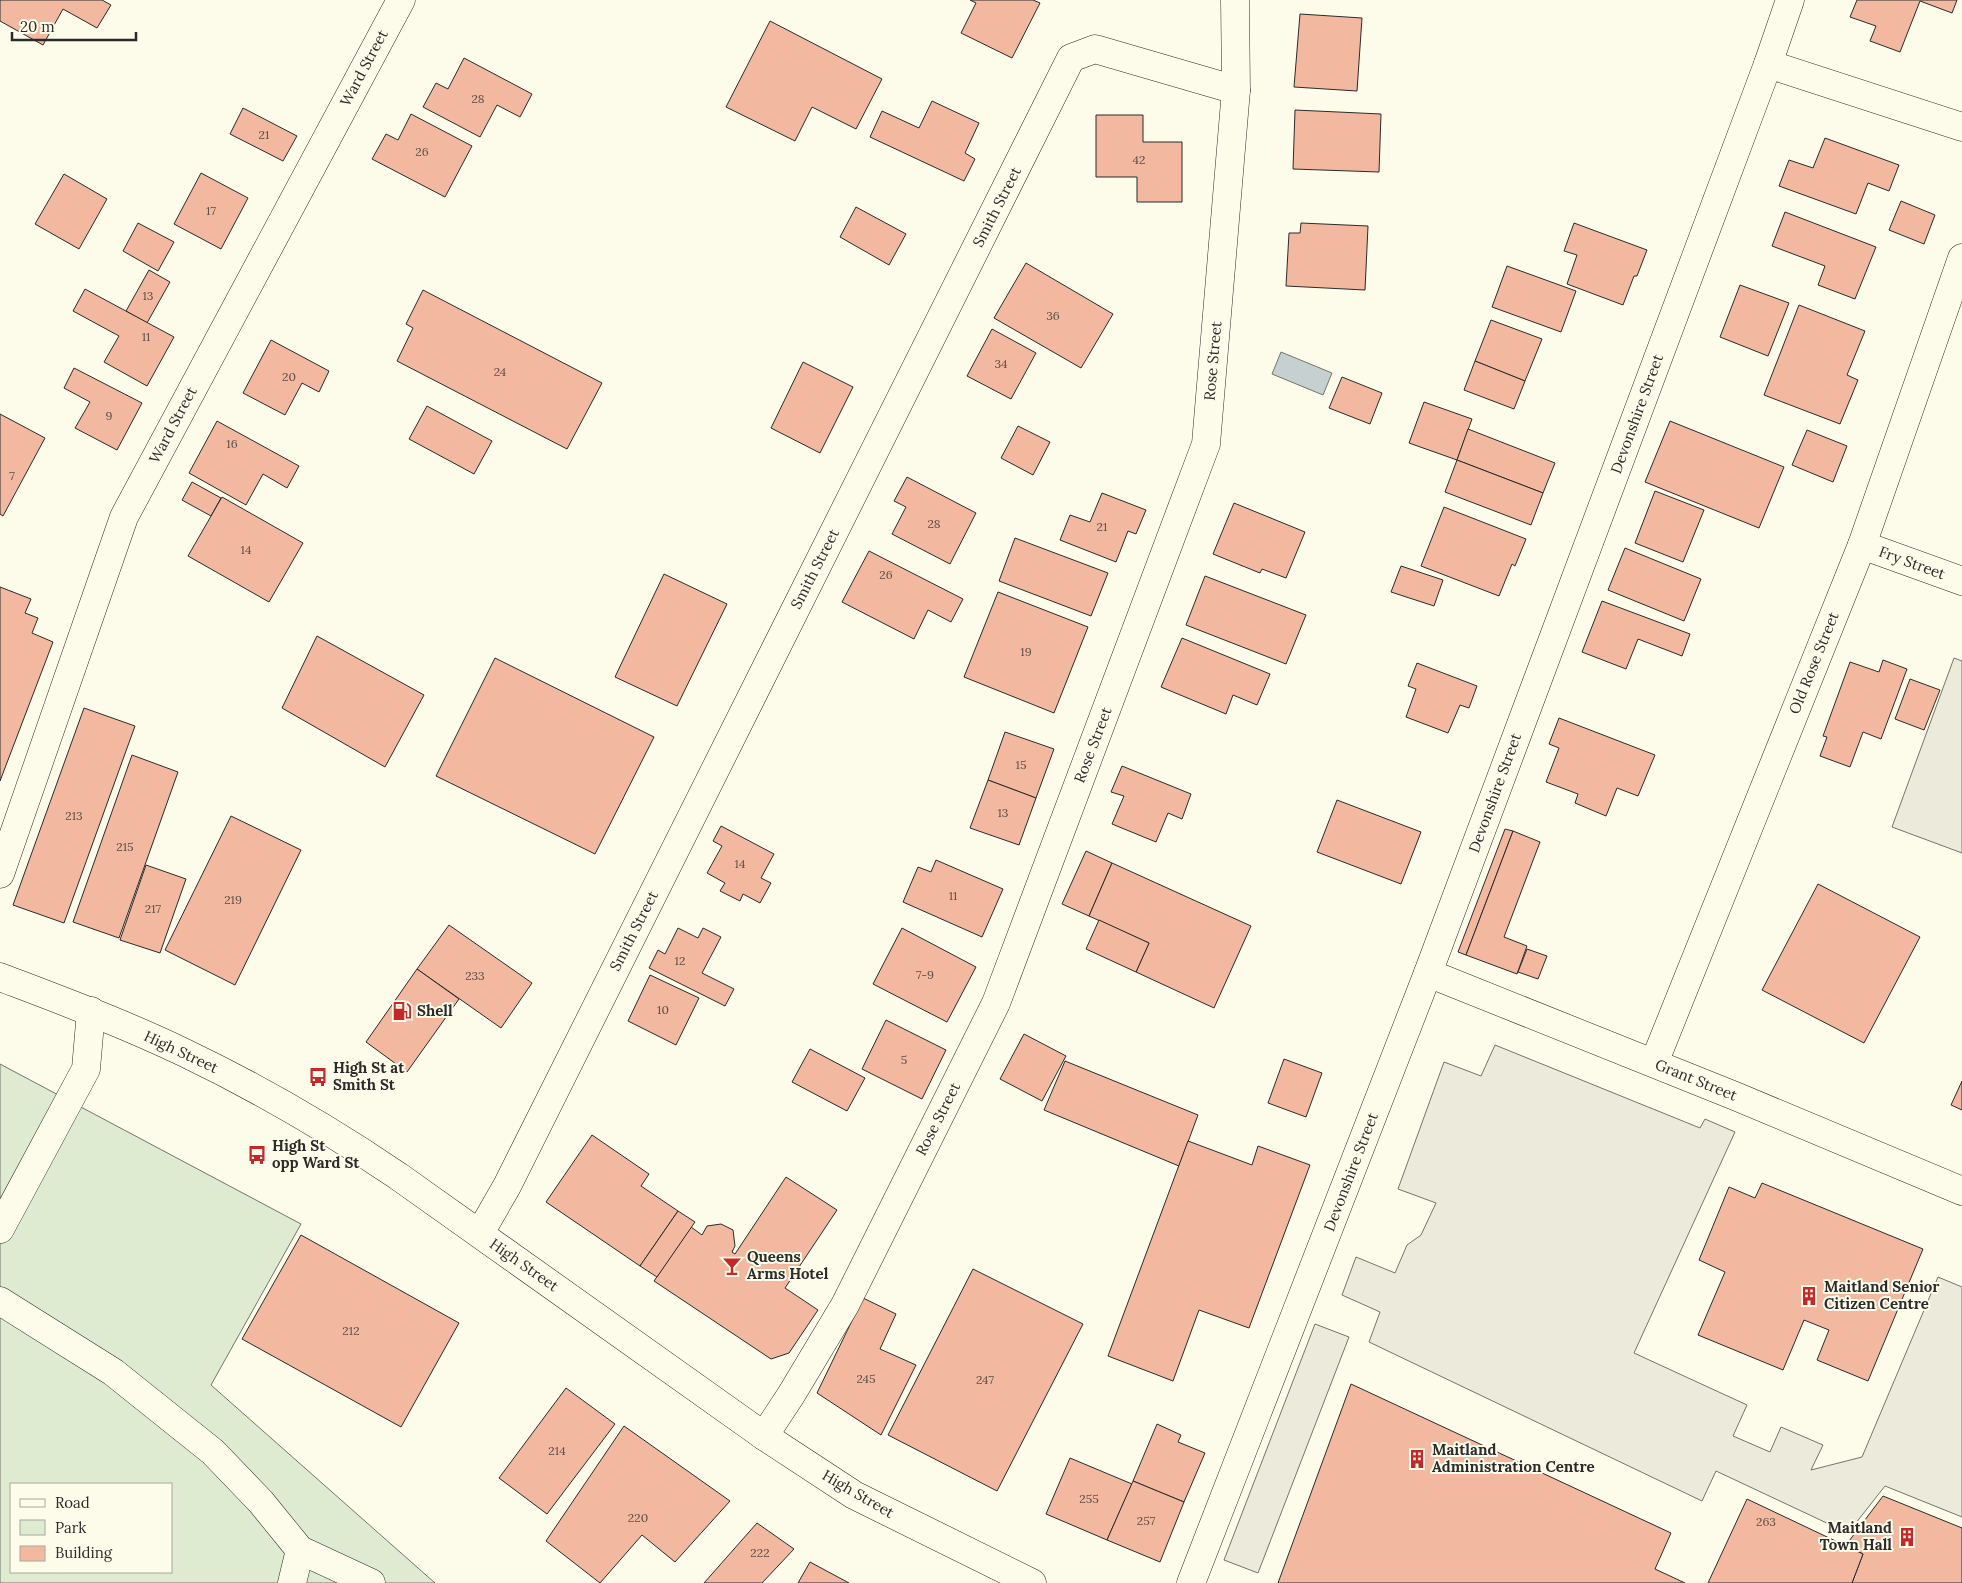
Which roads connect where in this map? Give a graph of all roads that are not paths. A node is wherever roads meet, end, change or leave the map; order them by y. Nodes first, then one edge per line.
1 (401, 0) edge
2 (1236, 0) edge
3 (1790, 0) edge
4 (1768, 64) junction
5 (1236, 90) junction
6 (1962, 127) edge
7 (1962, 258) edge
8 (1862, 545) junction
9 (1962, 581) edge
10 (0, 874) edge
11 (1428, 973) junction
12 (0, 977) edge
13 (91, 1011) junction
14 (1654, 1062) junction
15 (1962, 1191) edge
16 (0, 1230) edge
17 (480, 1233) junction
18 (0, 1301) edge
19 (764, 1436) junction
20 (300, 1550) junction
21 (292, 1583) edge
22 (371, 1583) edge
23 (1032, 1583) edge
24 (1191, 1583) edge

1 - 10 street, Ward Street
2 - 5 street, Rose Street
3 - 4 street, Devonshire Street
4 - 6 street
4 - 11 street, Devonshire Street
5 - 17 street, Smith Street
5 - 19 street, Rose Street
7 - 8 street, Old Rose Street
8 - 9 street, Fry Street
8 - 14 street, Old Rose Street
11 - 14 street, Grant Street
11 - 24 street, Devonshire Street
12 - 13 street, High Street
13 - 16 street
13 - 17 street, High Street
14 - 15 street, Grant Street
17 - 19 street, High Street
18 - 20 street
19 - 23 street, High Street
20 - 21 street
20 - 22 street

